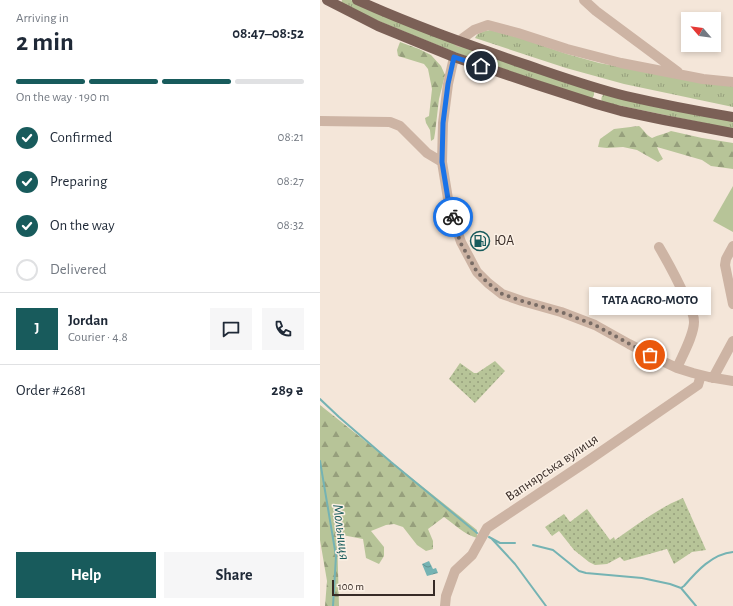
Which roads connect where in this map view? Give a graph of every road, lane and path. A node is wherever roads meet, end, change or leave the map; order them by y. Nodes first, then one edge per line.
1 (357, 0) edge
2 (584, 0) edge
3 (333, 1) edge
4 (459, 42) junction
5 (454, 57) junction
6 (682, 74) junction
7 (733, 82) edge
8 (600, 89) junction
9 (596, 104) junction
10 (733, 117) edge
11 (320, 121) edge
12 (733, 133) edge
13 (442, 162) junction
14 (733, 246) edge
15 (659, 247) dead end
16 (733, 304) edge
17 (733, 341) edge
18 (677, 368) junction
19 (701, 376) junction
20 (713, 378) junction
21 (733, 380) edge
22 (445, 606) edge

1 - 4 main road
2 - 6 street
3 - 5 main road
4 - 6 street
4 - 8 main road
5 - 9 main road
5 - 13 street
6 - 7 street
8 - 9 main road
8 - 10 main road
9 - 12 main road
11 - 13 street
13 - 18 street
14 - 16 street
15 - 18 street
17 - 20 street
18 - 19 street
19 - 20 street
19 - 22 street, Вапнярська вулиця
20 - 21 street

